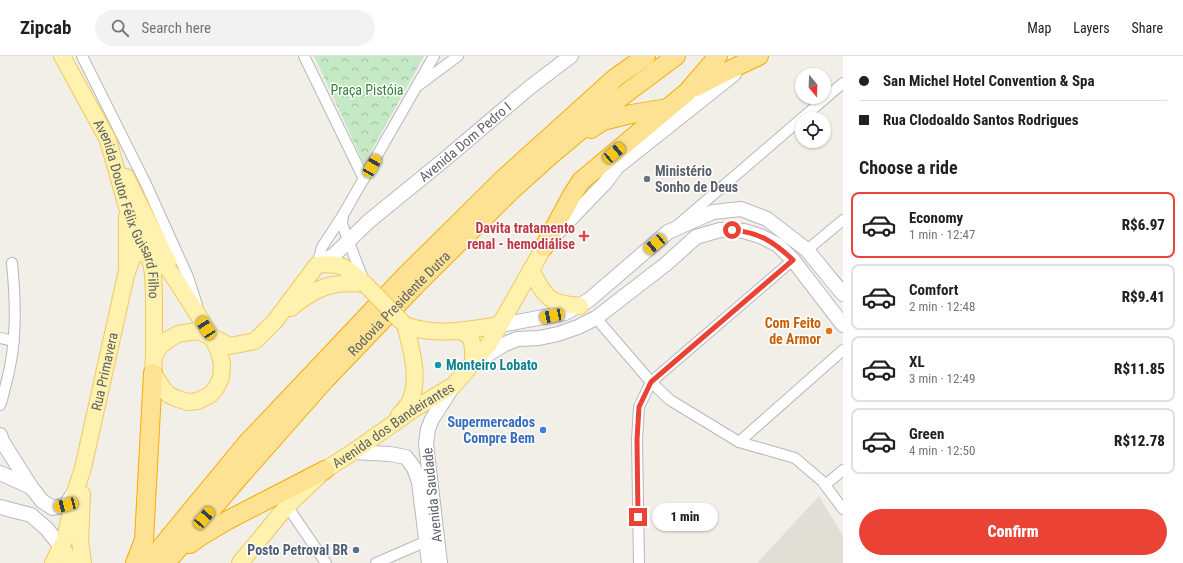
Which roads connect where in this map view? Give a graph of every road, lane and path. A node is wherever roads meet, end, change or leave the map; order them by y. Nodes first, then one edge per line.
1 (62, 56) edge
2 (82, 56) edge
3 (304, 56) edge
4 (434, 56) edge
5 (458, 56) edge
6 (571, 56) edge
7 (646, 56) edge
8 (676, 56) edge
9 (718, 56) edge
10 (759, 56) edge
11 (843, 83) edge
12 (416, 88) junction
13 (688, 101) junction
14 (670, 108) junction
15 (108, 140) junction
16 (552, 154) junction
17 (364, 179) junction
18 (127, 207) junction
19 (343, 215) junction
20 (843, 220) edge
21 (668, 232) junction
22 (349, 241) junction
23 (544, 246) junction
24 (147, 250) junction
25 (807, 250) junction
26 (644, 253) junction
27 (793, 260) junction
28 (12, 263) dead end
29 (317, 265) junction
30 (658, 269) junction
31 (531, 270) junction
32 (126, 275) junction
33 (178, 282) junction
34 (365, 284) junction
35 (841, 292) edge
36 (154, 296) junction
37 (825, 302) junction
38 (580, 306) junction
39 (596, 318) junction
40 (201, 320) junction
41 (275, 321) junction
42 (405, 325) junction
43 (500, 325) junction
44 (843, 325) edge
45 (460, 331) junction
46 (212, 337) junction
47 (0, 338) edge
48 (14, 341) junction
49 (843, 350) edge
50 (473, 363) junction
51 (154, 364) junction
52 (651, 382) junction
53 (454, 385) junction
54 (0, 405) edge
55 (390, 426) junction
56 (0, 435) edge
57 (739, 442) junction
58 (353, 452) junction
59 (83, 468) junction
60 (325, 470) junction
61 (843, 470) edge
62 (0, 473) edge
63 (825, 485) junction
64 (31, 487) junction
65 (76, 489) junction
66 (287, 506) junction
67 (0, 508) edge
68 (843, 509) edge
69 (427, 541) junction
70 (61, 547) junction
71 (53, 563) edge
72 (72, 563) edge
73 (83, 563) edge
74 (135, 563) edge
75 (148, 563) edge
76 (166, 563) edge
77 (240, 563) edge
78 (326, 563) edge
79 (376, 563) edge
80 (429, 563) edge
81 (440, 563) edge
82 (639, 563) edge

1 - 15 main road, Avenida Doutor Félix Guisard Filho
2 - 40 street
3 - 17 street
4 - 12 street
5 - 12 street
6 - 22 main road, Avenida Dom Pedro I
7 - 75 highway, Rodovia Presidente Dutra
8 - 16 highway, Rodovia Presidente Dutra
9 - 13 highway
10 - 13 highway
11 - 21 street
12 - 17 street
13 - 14 highway
13 - 23 main road, Avenida dos Bandeirantes
14 - 16 highway
14 - 23 highway
15 - 18 main road, Avenida Doutor Félix Guisard Filho
15 - 33 main road
16 - 76 highway, Rodovia Presidente Dutra
17 - 19 street
18 - 24 main road, Avenida Doutor Félix Guisard Filho
18 - 32 main road
19 - 22 street
19 - 29 street
20 - 25 street
21 - 25 main road
21 - 26 main road
22 - 29 main road, Avenida Dom Pedro I
22 - 34 street
23 - 31 main road, Avenida dos Bandeirantes
24 - 32 main road
24 - 33 main road
24 - 36 main road, Avenida Doutor Félix Guisard Filho
25 - 35 main road
26 - 30 main road
26 - 38 main road
27 - 30 main road
27 - 37 main road
27 - 52 street
28 - 48 street
29 - 34 main road
29 - 41 main road
30 - 39 main road
31 - 38 main road
31 - 43 main road, Avenida dos Bandeirantes
32 - 59 main road, Rua Primavera
33 - 36 main road
33 - 40 main road
34 - 41 main road
34 - 42 main road, bridge
35 - 37 main road
36 - 51 main road, Avenida Doutor Félix Guisard Filho
37 - 44 main road
38 - 43 main road
39 - 50 main road
39 - 52 street
40 - 46 main road
41 - 46 main road
42 - 45 main road
42 - 55 main road
43 - 45 main road
43 - 50 main road, Avenida dos Bandeirantes
45 - 50 main road
46 - 51 main road
46 - 51 main road
47 - 48 street
48 - 54 street
49 - 57 street
50 - 53 main road, Avenida dos Bandeirantes
51 - 74 highway
52 - 57 street
52 - 82 street
53 - 55 main road, Avenida dos Bandeirantes
53 - 81 main road, Avenida Saudade
55 - 58 main road, Avenida dos Bandeirantes
56 - 64 main road
57 - 63 street
58 - 60 main road, Avenida dos Bandeirantes
58 - 69 main road, Avenida Saudade
59 - 65 main road, Rua Primavera
59 - 73 main road, Rua Primavera
60 - 66 main road, Avenida dos Bandeirantes
60 - 76 highway
61 - 63 street
62 - 64 main road
63 - 68 street
64 - 65 main road
65 - 70 main road, Rua Primavera
66 - 77 main road, Avenida dos Bandeirantes
66 - 78 street
67 - 70 main road
69 - 79 street
69 - 80 main road, Avenida Saudade
70 - 71 main road, Rua Primavera
70 - 72 main road

